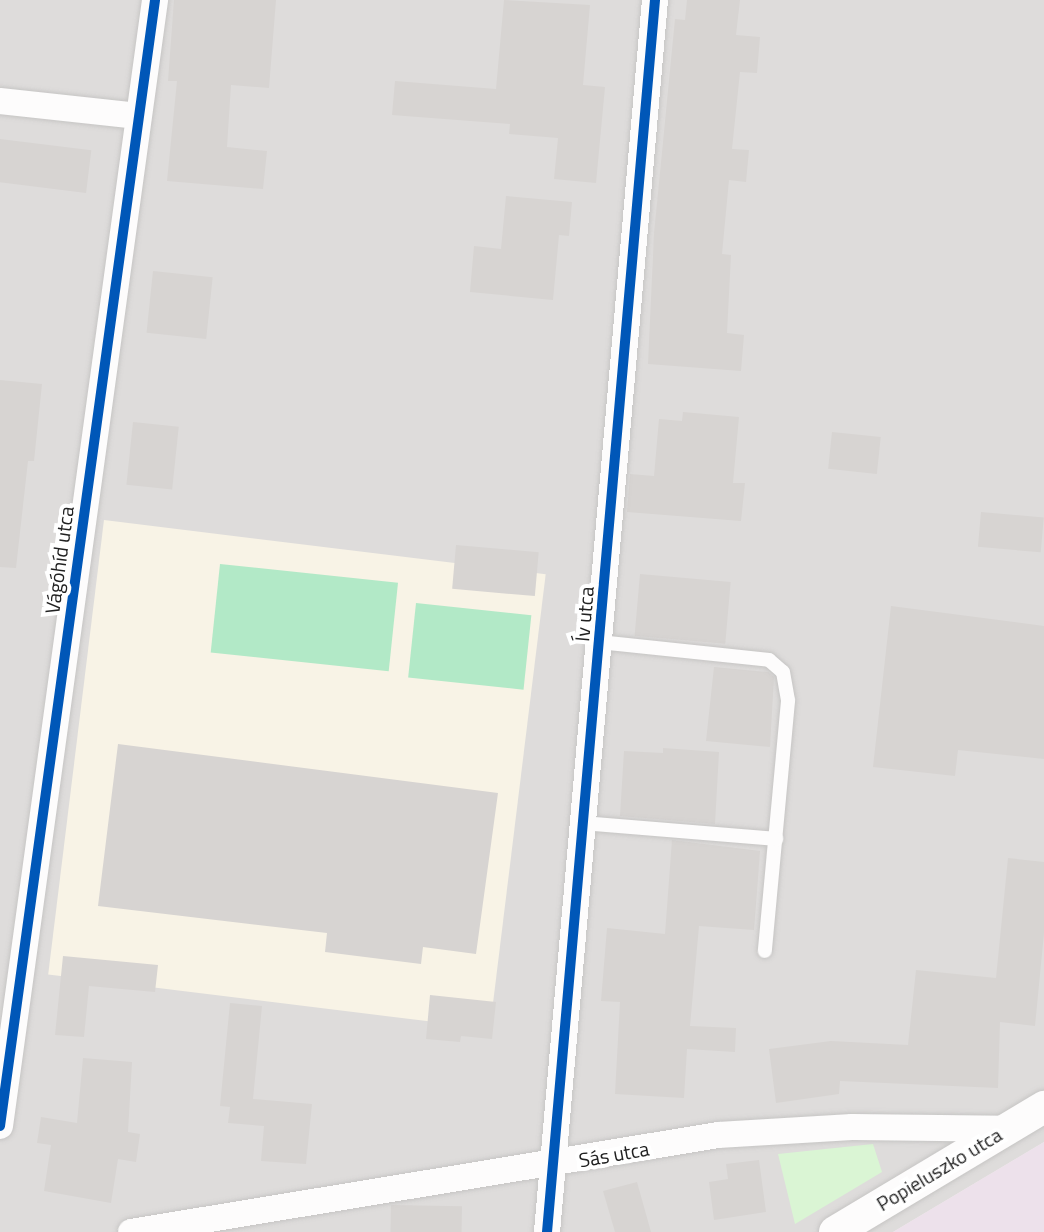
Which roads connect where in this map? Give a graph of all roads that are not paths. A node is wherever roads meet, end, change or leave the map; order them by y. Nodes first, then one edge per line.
1 (155, 0) edge
2 (655, 0) edge
3 (0, 101) edge
4 (138, 116) junction
5 (599, 642) junction
6 (583, 823) junction
7 (776, 839) junction
8 (765, 951) dead end
9 (3, 1079) edge
10 (1044, 1107) edge
11 (0, 1126) edge
12 (1005, 1129) junction
13 (553, 1164) junction
14 (869, 1224) edge
15 (131, 1232) edge
16 (547, 1232) edge
17 (835, 1232) edge

1 - 4 street, Vágóhíd utca
2 - 5 street, Ív utca
3 - 4 street
4 - 9 street, Vágóhíd utca
5 - 6 street, Ív utca
5 - 7 lane
6 - 7 lane
6 - 13 street, Ív utca
7 - 8 lane
9 - 11 street, Vágóhíd utca
10 - 12 street, Popieluszko utca
12 - 13 street, Sás utca
12 - 14 street, Popieluszko utca
13 - 15 street, Sás utca
13 - 16 street, Ív utca
14 - 17 street, Popieluszko utca

